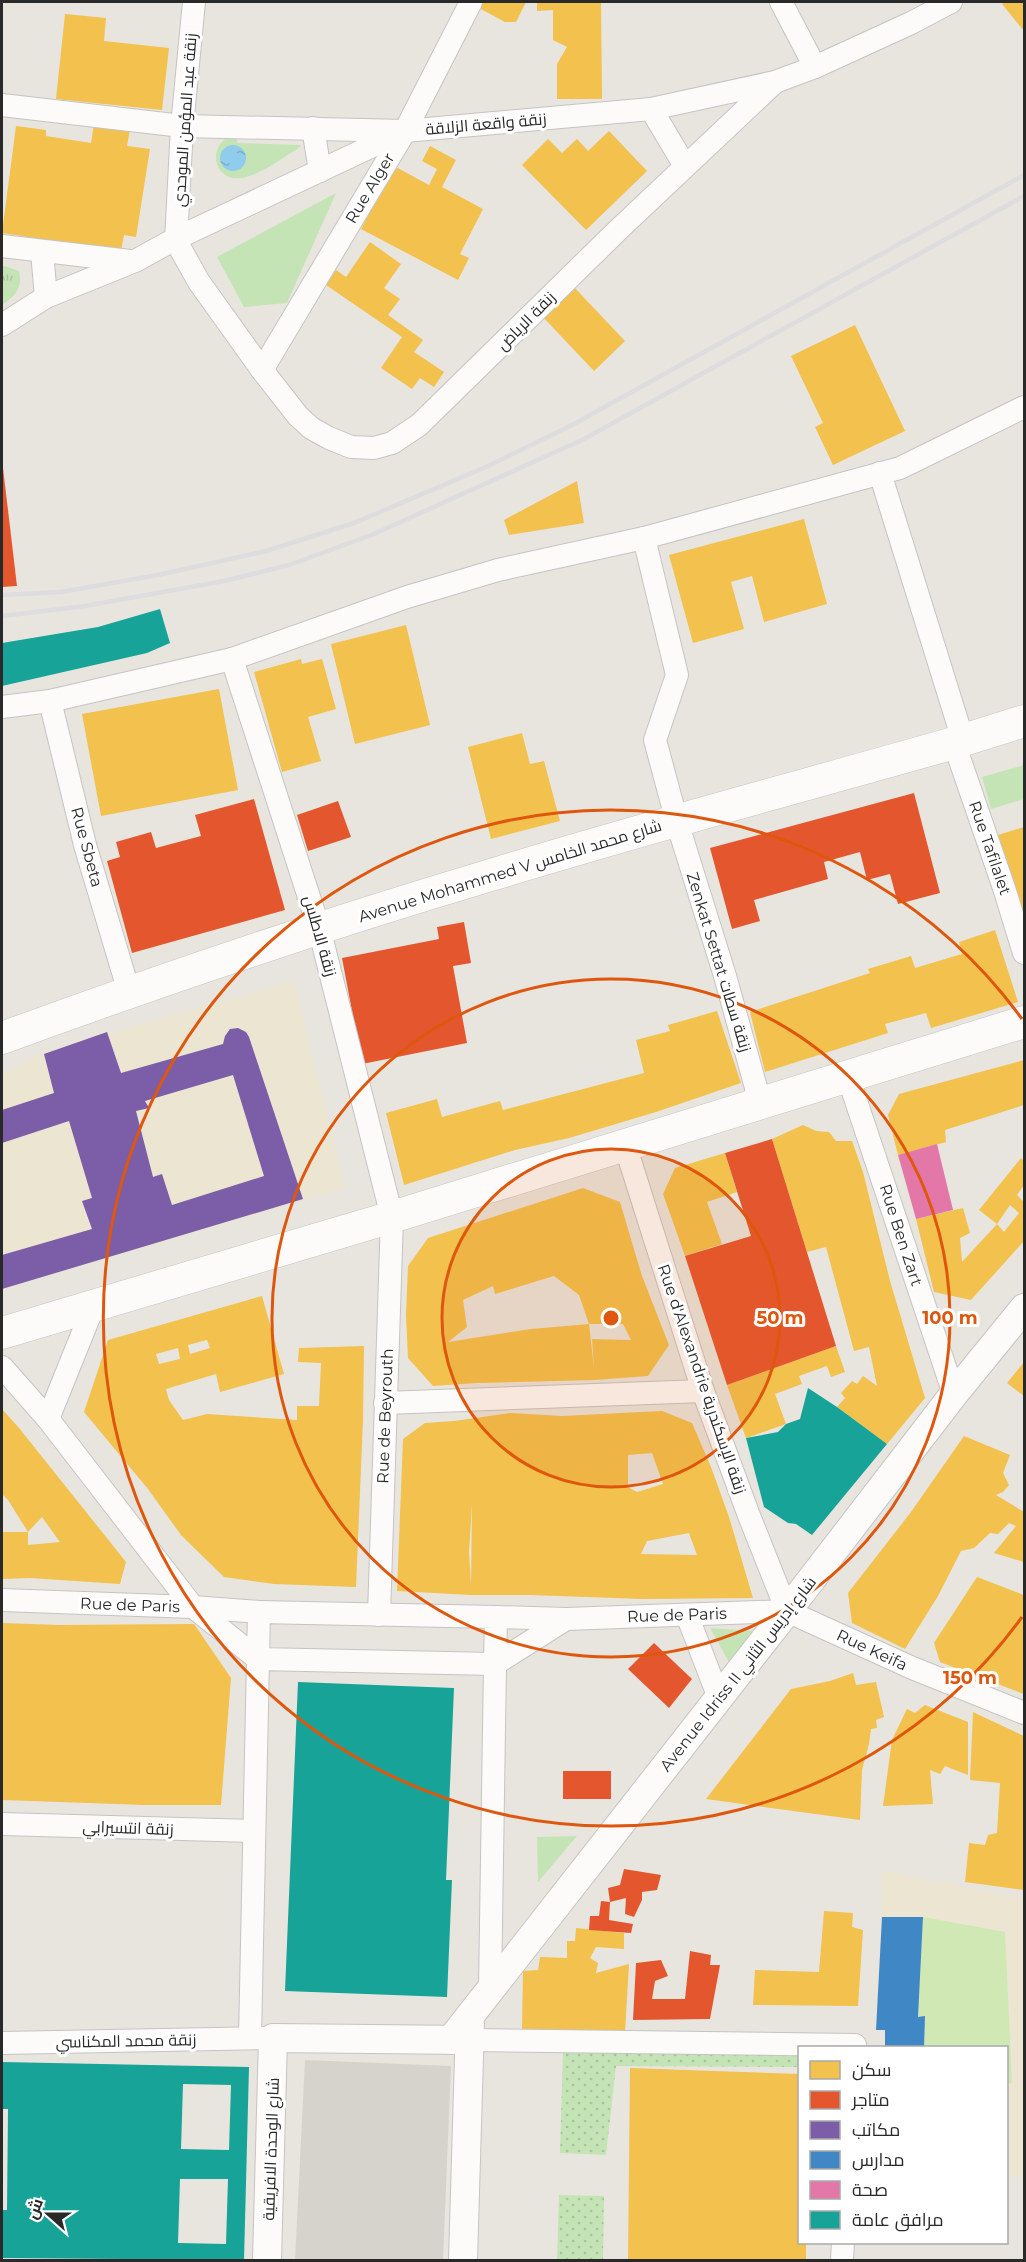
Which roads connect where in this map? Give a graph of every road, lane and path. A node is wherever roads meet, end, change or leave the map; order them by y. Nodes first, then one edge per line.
1 (194, 2) edge
2 (471, 2) edge
3 (781, 2) edge
4 (951, 2) edge
5 (815, 67) junction
6 (774, 82) junction
7 (2, 105) edge
8 (651, 109) junction
9 (182, 126) junction
10 (314, 128) junction
11 (405, 131) junction
12 (686, 166) junction
13 (320, 171) junction
14 (177, 238) junction
15 (2, 246) edge
16 (42, 252) junction
17 (135, 261) junction
18 (46, 297) junction
19 (2, 325) edge
20 (262, 370) junction
21 (1024, 407) edge
22 (880, 473) junction
23 (644, 538) junction
24 (232, 659) junction
25 (50, 701) junction
26 (2, 707) edge
27 (1024, 721) edge
28 (958, 742) junction
29 (676, 822) junction
30 (319, 928) junction
31 (1024, 953) edge
32 (129, 992) junction
33 (1024, 1022) edge
34 (2, 1038) edge
35 (848, 1077) junction
36 (760, 1102) junction
37 (625, 1145) junction
38 (392, 1217) junction
39 (94, 1305) junction
40 (1024, 1308) edge
41 (2, 1333) edge
42 (2, 1367) edge
43 (704, 1391) junction
44 (954, 1394) junction
45 (385, 1403) junction
46 (48, 1419) junction
47 (2, 1600) edge
48 (193, 1607) junction
49 (787, 1611) junction
50 (259, 1612) junction
51 (379, 1615) junction
52 (687, 1615) junction
53 (496, 1617) junction
54 (566, 1619) junction
55 (258, 1659) junction
56 (495, 1664) junction
57 (719, 1698) junction
58 (1024, 1713) edge
59 (2, 1824) edge
60 (254, 1831) junction
61 (490, 1989) junction
62 (463, 2032) junction
63 (262, 2038) junction
64 (2, 2043) edge
65 (855, 2046) edge
66 (843, 2244) edge
67 (267, 2260) edge
68 (462, 2260) edge
69 (842, 2260) edge

1 - 9 street, زنقة عبد المؤمن الموحدي
2 - 11 street, Rue Alger
3 - 5 street
4 - 5 street, زنقة واقعة الزلاقة
5 - 6 street, زنقة واقعة الزلاقة
6 - 8 street, زنقة واقعة الزلاقة
6 - 12 street, زنقة الرياض
7 - 9 street, زنقة واقعة الزلاقة
8 - 11 street, زنقة واقعة الزلاقة
8 - 12 street
9 - 10 street, زنقة واقعة الزلاقة
9 - 14 street, زنقة عبد المؤمن الموحدي
10 - 11 street, زنقة واقعة الزلاقة
10 - 13 street
11 - 13 street
11 - 20 street, Rue Alger
12 - 20 street, زنقة الرياض
13 - 14 street
14 - 17 street
14 - 20 street
15 - 16 street
16 - 17 street
16 - 18 street
17 - 18 street
18 - 19 street
21 - 22 street
22 - 23 street
22 - 28 street, Rue Tafilalet
23 - 24 street
23 - 29 street, Zenkat Settat زنقة سطات
24 - 25 street
24 - 30 street, زنقة الاطلس
25 - 26 street
25 - 32 street, Rue Sbeta
27 - 28 main road, Avenue Mohammed V شارع محمد الخامس
28 - 29 main road, Avenue Mohammed V شارع محمد الخامس
28 - 31 street, Rue Tafilalet
29 - 30 main road, Avenue Mohammed V شارع محمد الخامس
29 - 36 street, Zenkat Settat زنقة سطات
30 - 32 main road, Avenue Mohammed V شارع محمد الخامس
30 - 38 street, زنقة الاطلس
32 - 34 main road, Avenue Mohammed V شارع محمد الخامس
33 - 35 main road
35 - 36 main road
35 - 44 street, Rue Ben Zart
36 - 37 main road
37 - 38 main road
37 - 43 street, Rue d'Alexandrie زنقة الإسكندرية
38 - 39 main road
38 - 45 street, Rue de Beyrouth
39 - 41 main road
39 - 46 street
40 - 44 street, Avenue Idriss II شارع إدريس الثاني
42 - 46 street
43 - 45 street
43 - 49 street, Rue d'Alexandrie زنقة الإسكندرية
44 - 49 street, Avenue Idriss II شارع إدريس الثاني
45 - 51 street, Rue de Beyrouth
46 - 48 street
47 - 48 street, Rue de Paris
48 - 50 street, Rue de Paris
48 - 55 street
49 - 52 street, Rue de Paris
49 - 57 street, Avenue Idriss II شارع إدريس الثاني
49 - 58 street, Rue Keifa
50 - 51 street, Rue de Paris
50 - 55 street
51 - 53 street, Rue de Paris
52 - 54 street, Rue de Paris
52 - 57 street
53 - 54 street, Rue de Paris
53 - 56 street
54 - 56 street
55 - 56 street
55 - 60 street
56 - 61 street
57 - 61 street, Avenue Idriss II شارع إدريس الثاني
59 - 60 street, زنقة انتسيرابي
60 - 63 street
61 - 62 street, Avenue Idriss II شارع إدريس الثاني
62 - 63 street
62 - 65 street
62 - 68 street
63 - 64 street, زنقة محمد المكناسي
63 - 67 street, شارع الوحدة الافريقية
66 - 69 street

